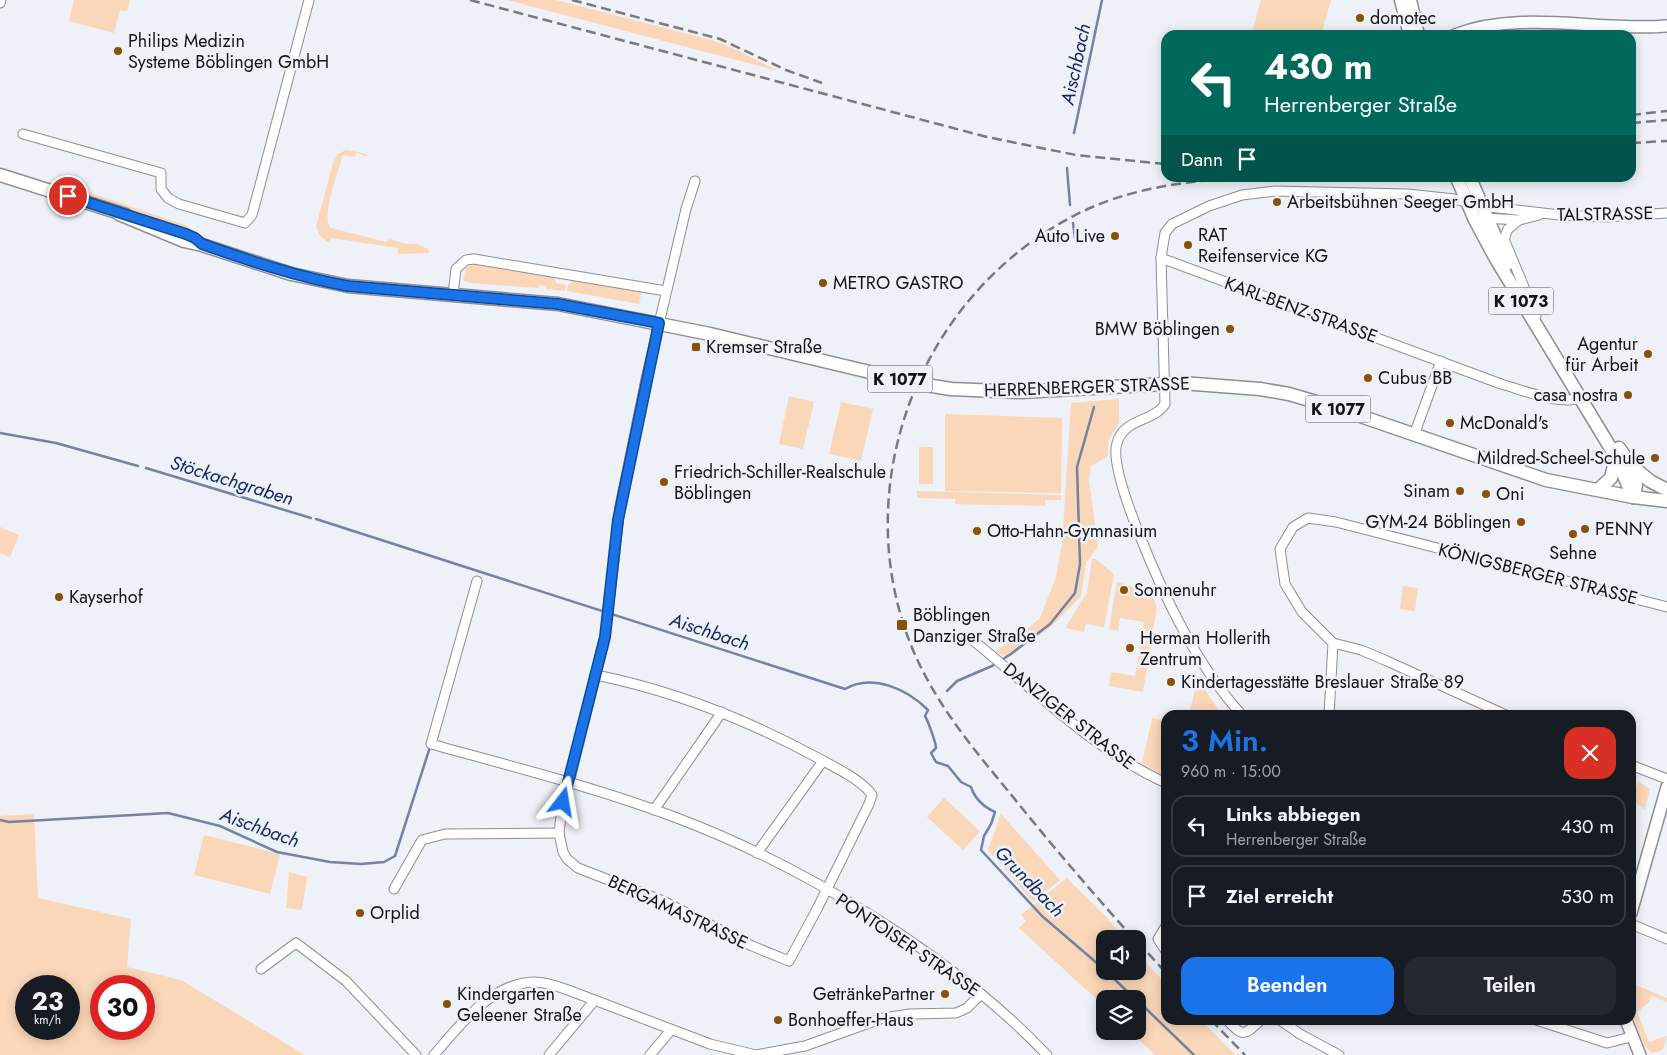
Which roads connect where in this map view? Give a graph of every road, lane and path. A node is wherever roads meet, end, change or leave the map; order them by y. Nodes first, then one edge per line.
1 (309, 0) edge
2 (1401, 0) edge
3 (1410, 0) edge
4 (1667, 26) edge
5 (1409, 30) edge
6 (1417, 30) edge
7 (1477, 30) edge
8 (23, 134) dead end
9 (2, 175) edge
10 (695, 181) dead end
11 (1464, 182) edge
12 (1466, 182) edge
13 (1467, 202) junction
14 (1481, 206) junction
15 (1667, 213) edge
16 (1543, 214) junction
17 (1487, 219) junction
18 (1519, 220) junction
19 (1161, 258) junction
20 (666, 291) junction
21 (453, 295) junction
22 (1536, 316) junction
23 (659, 323) junction
24 (1441, 361) junction
25 (1164, 383) junction
26 (1581, 396) junction
27 (1415, 431) junction
28 (1616, 457) junction
29 (1631, 466) junction
30 (1509, 467) junction
31 (1602, 486) junction
32 (1667, 490) edge
33 (1632, 493) junction
34 (1667, 494) edge
35 (1667, 501) edge
36 (477, 581) dead end
37 (1667, 607) edge
38 (975, 642) dead end
39 (1333, 643) junction
40 (596, 675) junction
41 (1237, 710) edge
42 (1329, 710) edge
43 (1495, 710) edge
44 (722, 712) junction
45 (823, 761) junction
46 (1636, 767) edge
47 (1667, 779) edge
48 (1161, 780) edge
49 (568, 783) junction
50 (1667, 787) edge
51 (654, 810) junction
52 (559, 833) junction
53 (757, 853) junction
54 (394, 890) dead end
55 (827, 890) junction
56 (1636, 896) edge
57 (1636, 926) edge
58 (1667, 938) edge
59 (261, 969) dead end
60 (981, 994) junction
61 (595, 1000) junction
62 (1231, 1025) edge
63 (1254, 1025) edge
64 (1287, 1025) edge
65 (1551, 1025) edge
66 (1627, 1025) edge
67 (671, 1030) junction
68 (1631, 1037) junction
69 (416, 1055) edge
70 (434, 1055) edge
71 (549, 1055) edge
72 (650, 1055) edge
73 (1047, 1055) edge
74 (1339, 1055) edge
75 (1640, 1055) edge

1 - 8 street
2 - 5 main road
3 - 6 main road
4 - 7 street
9 - 21 main road, HERRENBERGER STRASSE / K 1077
10 - 20 street
11 - 13 main road, K 1073
12 - 14 main road, K 1073
13 - 14 street, TALSTRASSE
13 - 17 street
13 - 19 street, TALSTRASSE
13 - 26 main road, K 1073
14 - 16 street, TALSTRASSE
14 - 17 main road, K 1073
15 - 16 street, TALSTRASSE
16 - 18 street, TALSTRASSE
17 - 18 street, TALSTRASSE
17 - 22 main road, K 1073
18 - 22 street, TALSTRASSE
19 - 24 street, KARL-BENZ-STRASSE
19 - 25 street, TALSTRASSE
20 - 21 street
20 - 23 street
21 - 23 main road, HERRENBERGER STRASSE / K 1077
22 - 29 main road, K 1073
23 - 25 main road, HERRENBERGER STRASSE / K 1077
23 - 40 street
24 - 26 street, KARL-BENZ-STRASSE
24 - 27 street
25 - 27 main road, HERRENBERGER STRASSE / K 1077
25 - 41 street, TALSTRASSE
26 - 28 main road, K 1073
27 - 30 main road, HERRENBERGER STRASSE / K 1077
28 - 31 main road
28 - 33 main road, K 1073
29 - 32 main road, K 1073
29 - 33 main road, K 1073
30 - 31 main road, HERRENBERGER STRASSE / K 1077
30 - 33 main road, HERRENBERGER STRASSE / K 1077
31 - 33 main road, HERRENBERGER STRASSE / K 1077
33 - 34 main road, HERRENBERGER STRASSE / K 1077
33 - 35 main road, HERRENBERGER STRASSE / K 1077
36 - 49 street, PONTOISER STRASSE
37 - 39 street, KÖNIGSBERGER STRASSE
38 - 48 street, DANZIGER STRASSE
39 - 42 street
39 - 43 street
40 - 44 street
40 - 49 street
44 - 45 street
44 - 51 street
45 - 53 street
45 - 55 street
46 - 47 street
49 - 51 street, PONTOISER STRASSE
49 - 52 street, BERGAMASTRASSE
50 - 56 street
51 - 53 street, PONTOISER STRASSE
52 - 54 street
52 - 55 street, BERGAMASTRASSE
53 - 55 street, PONTOISER STRASSE
55 - 60 street, PONTOISER STRASSE
57 - 58 street
59 - 69 street
60 - 67 street
60 - 73 street, PONTOISER STRASSE
61 - 67 street
61 - 70 street
61 - 71 street
62 - 63 street
64 - 74 street
65 - 68 street
66 - 68 street
67 - 72 street
68 - 75 street

